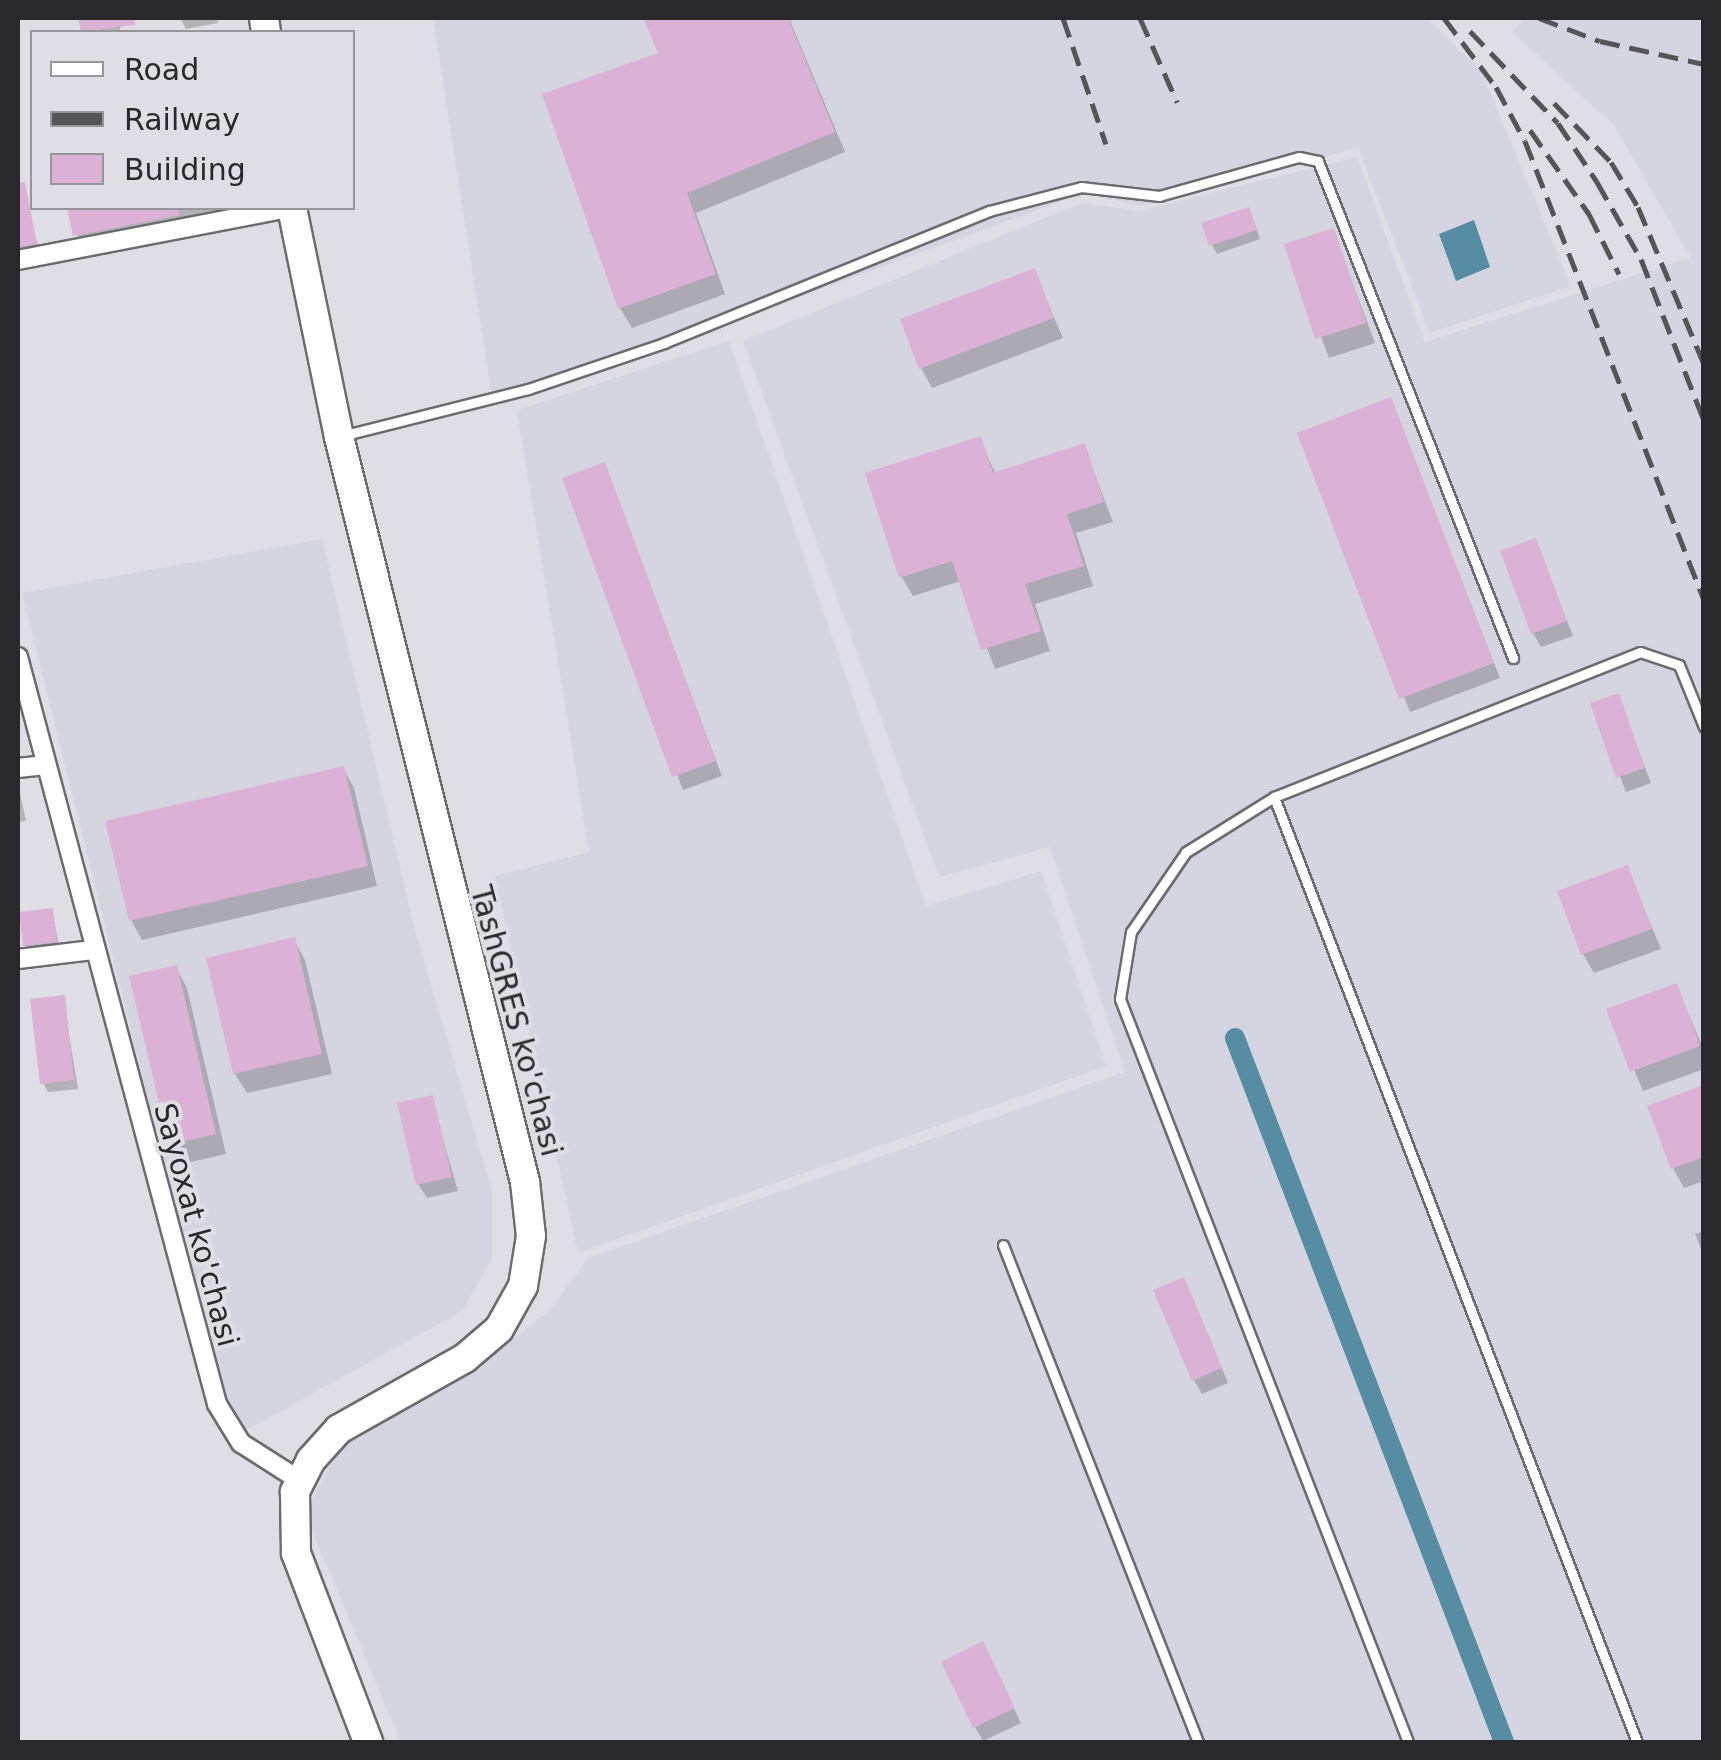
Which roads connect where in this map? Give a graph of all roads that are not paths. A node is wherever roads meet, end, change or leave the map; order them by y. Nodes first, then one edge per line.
1 (280, 210) edge
2 (290, 210) edge
3 (18, 260) edge
4 (339, 437) junction
5 (18, 656) edge
6 (1513, 658) dead end
7 (1704, 727) edge
8 (46, 765) junction
9 (18, 768) edge
10 (1274, 797) junction
11 (92, 950) junction
12 (18, 959) edge
13 (1003, 1244) dead end
14 (299, 1480) junction
15 (368, 1742) edge
16 (1198, 1742) edge
17 (1408, 1742) edge
18 (1637, 1742) edge

1 - 3 street
2 - 4 main road, TashGRES ko'chasi
4 - 6 lane
4 - 14 main road, TashGRES ko'chasi
5 - 8 street, Sayoxat ko'chasi
7 - 10 lane
8 - 9 street
8 - 11 street, Sayoxat ko'chasi
10 - 17 lane
10 - 18 lane
11 - 12 street
11 - 14 street, Sayoxat ko'chasi
13 - 16 lane
14 - 15 main road

